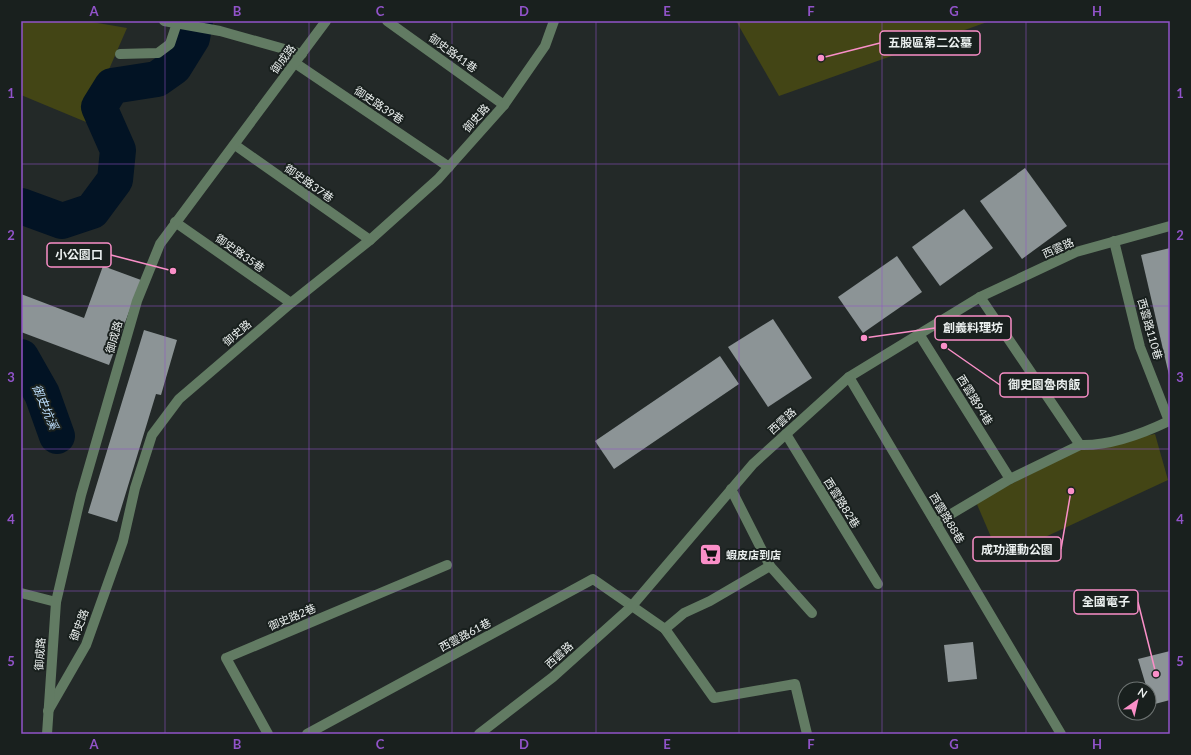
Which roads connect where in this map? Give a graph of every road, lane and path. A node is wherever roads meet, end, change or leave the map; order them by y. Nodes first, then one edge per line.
1 (164, 21) edge
2 (326, 21) edge
3 (387, 21) edge
4 (554, 21) edge
5 (177, 23) junction
6 (120, 54) dead end
7 (302, 54) junction
8 (295, 63) junction
9 (504, 105) junction
10 (235, 145) junction
11 (449, 167) junction
12 (175, 222) junction
13 (1170, 226) edge
14 (370, 240) junction
15 (1114, 241) junction
16 (980, 297) junction
17 (291, 303) junction
18 (919, 334) junction
19 (849, 377) junction
20 (786, 434) junction
21 (1080, 445) junction
22 (1010, 479) junction
23 (731, 489) junction
24 (936, 523) junction
25 (447, 566) dead end
26 (770, 566) junction
27 (878, 584) dead end
28 (21, 593) edge
29 (56, 602) junction
30 (631, 606) junction
31 (812, 613) dead end
32 (666, 629) junction
33 (48, 711) junction
34 (47, 734) edge
35 (268, 734) edge
36 (307, 734) edge
37 (479, 734) edge
38 (807, 734) edge
39 (1060, 734) edge

1 - 5 street
2 - 7 street, 御成路
3 - 9 street, 御史路41巷
4 - 9 street, 御史路
5 - 6 street
5 - 7 street
7 - 8 street, 御成路
8 - 10 street, 御成路
8 - 11 street, 御史路39巷
9 - 11 street, 御史路
10 - 12 street, 御成路
10 - 14 street, 御史路37巷
11 - 14 street, 御史路
12 - 17 street, 御史路35巷
12 - 29 street, 御成路
13 - 15 street, 西雲路
14 - 17 street, 御史路
15 - 16 street, 西雲路
15 - 21 street, 西雲路110巷
16 - 18 street, 西雲路
16 - 21 street
17 - 33 street, 御史路
18 - 19 street, 西雲路
18 - 22 street, 西雲路94巷
19 - 20 street, 西雲路
19 - 24 street, 西雲路88巷
20 - 23 street, 西雲路
20 - 27 street, 西雲路82巷
21 - 22 street
22 - 24 street
23 - 26 street
23 - 30 street, 西雲路
24 - 39 street, 西雲路88巷
25 - 35 street, 御史路2巷
26 - 31 street
26 - 32 street
28 - 29 street
29 - 33 street, 御成路
30 - 32 street
30 - 36 street, 西雲路61巷
30 - 37 street, 西雲路
32 - 38 street
33 - 34 street, 御史路

